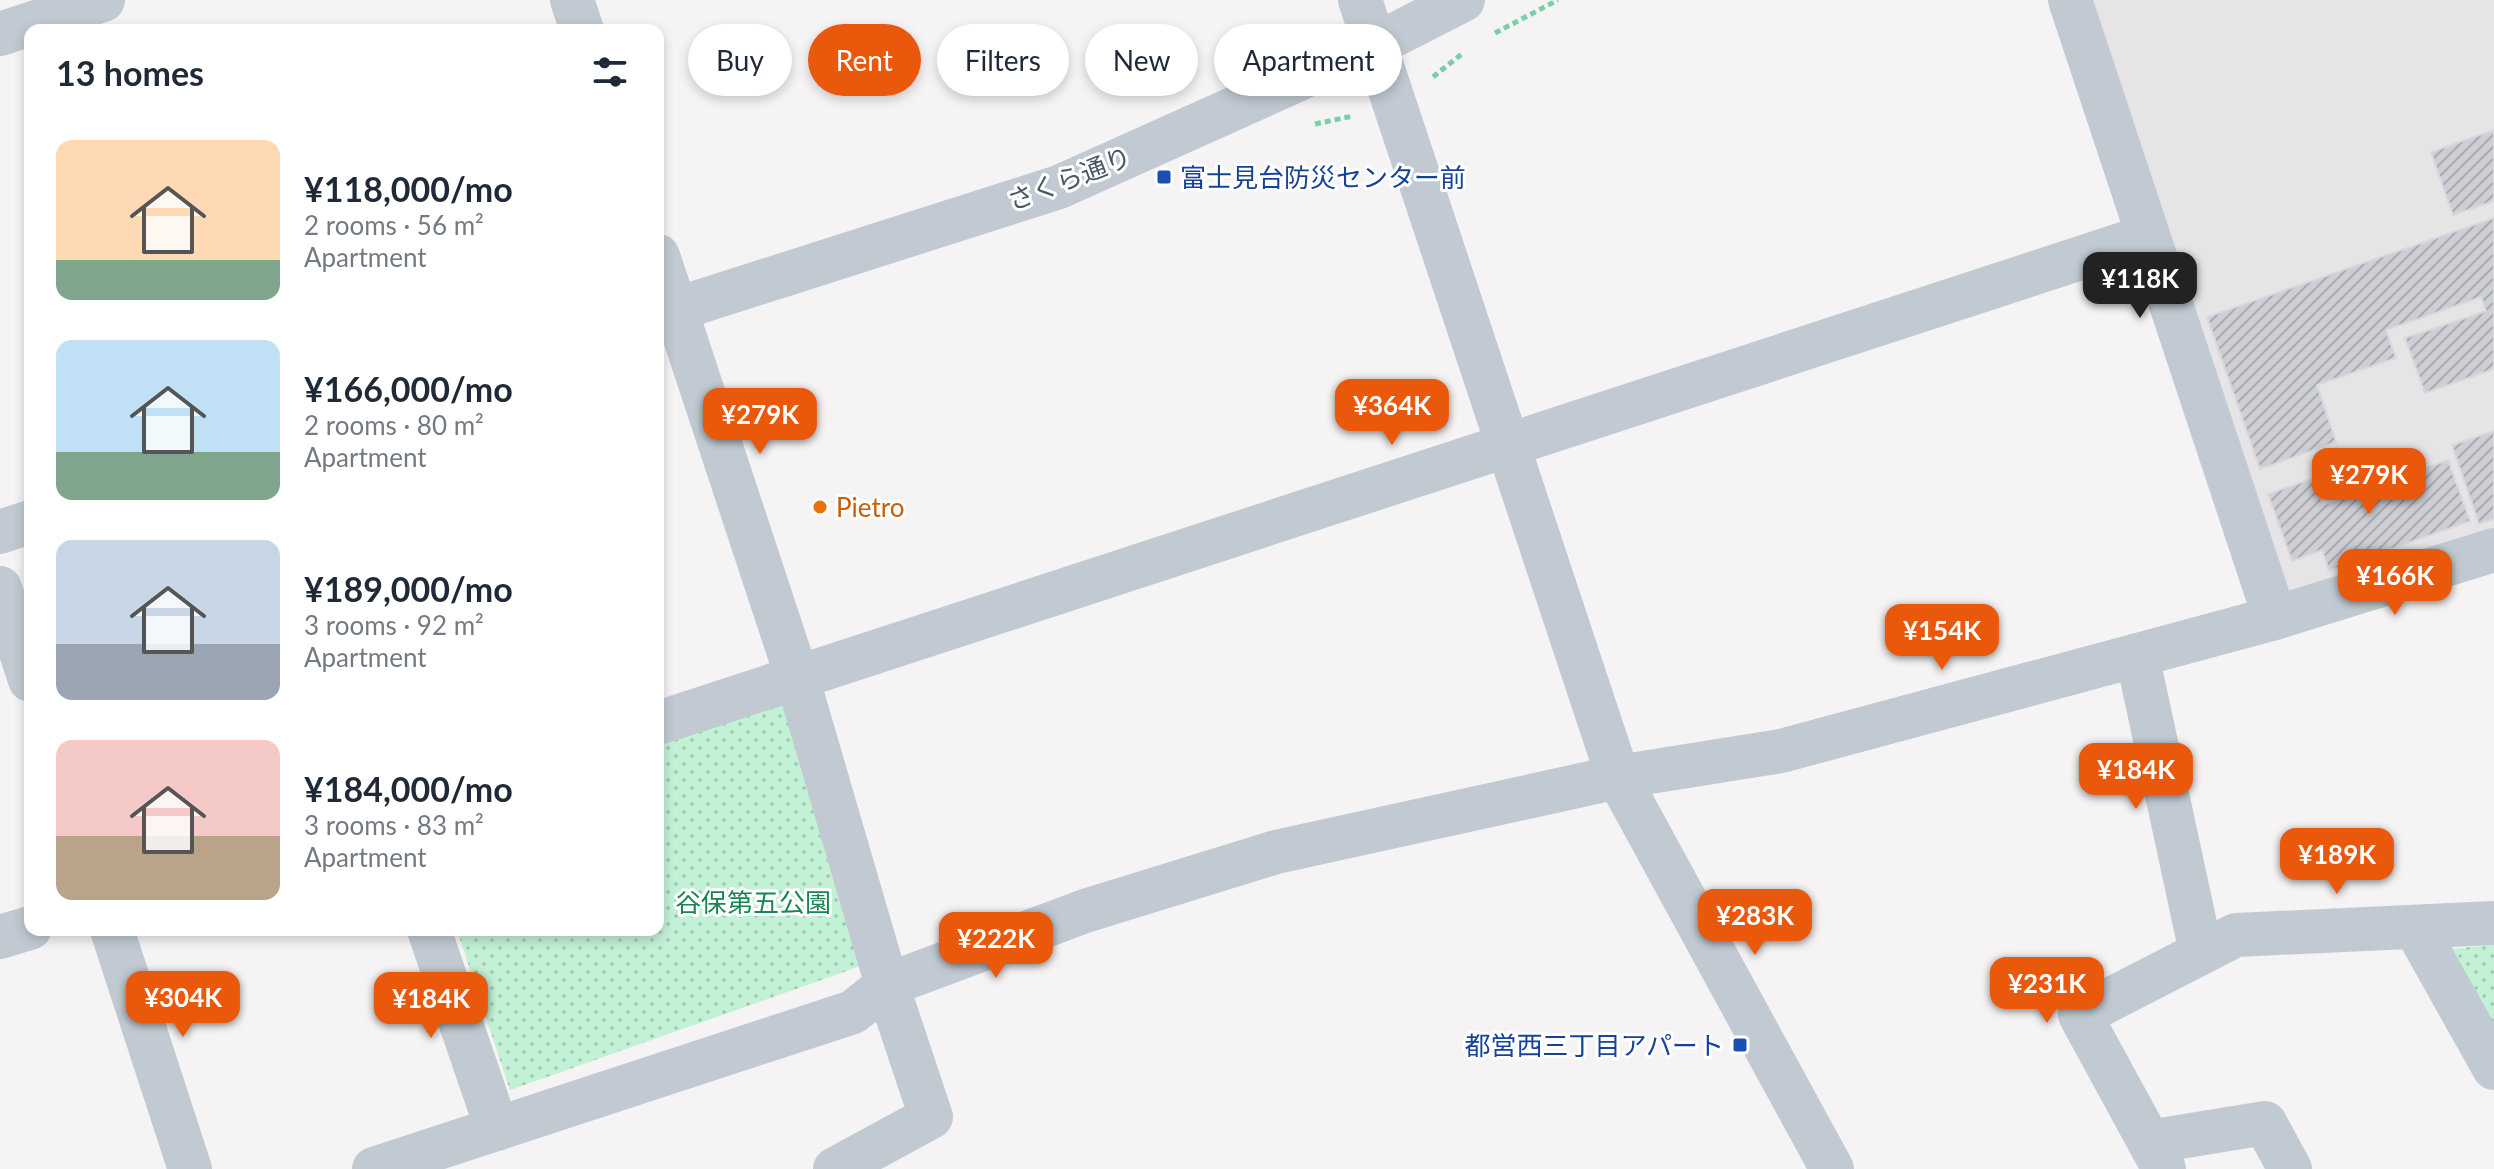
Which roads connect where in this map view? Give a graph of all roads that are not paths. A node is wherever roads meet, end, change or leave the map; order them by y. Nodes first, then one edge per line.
1 (103, 0) edge
2 (572, 0) edge
3 (1360, 0) edge
4 (1463, 0) edge
5 (2070, 0) edge
6 (56, 7) edge
7 (580, 24) edge
8 (1368, 24) edge
9 (1402, 31) edge
10 (0, 34) edge
11 (1262, 96) edge
12 (1392, 96) edge
13 (2148, 236) junction
14 (667, 312) edge
15 (1508, 444) junction
16 (24, 524) edge
17 (0, 532) edge
18 (2494, 550) edge
19 (0, 588) edge
20 (2275, 618) junction
21 (2137, 655) junction
22 (24, 662) edge
23 (797, 677) junction
24 (664, 721) edge
25 (1618, 777) junction
26 (2494, 923) edge
27 (2415, 927) junction
28 (24, 930) edge
29 (114, 936) edge
30 (431, 936) edge
31 (0, 937) edge
32 (2201, 952) junction
33 (887, 985) junction
34 (2494, 1068) edge
35 (497, 1129) junction
36 (2156, 1155) edge
37 (190, 1169) edge
38 (374, 1169) edge
39 (835, 1169) edge
40 (1832, 1169) edge
41 (2290, 1169) edge

1 - 6 street
2 - 7 street
3 - 8 street
4 - 9 street, さくら通り
5 - 13 street
6 - 10 street
11 - 14 street, さくら通り
12 - 15 street
13 - 15 street
13 - 20 street
14 - 23 street
15 - 23 street
15 - 25 street
16 - 17 street
18 - 20 street
19 - 22 street
20 - 21 street
21 - 25 street
21 - 32 street
23 - 24 street
23 - 33 street
25 - 33 street
25 - 40 street
26 - 27 street
27 - 32 street
27 - 34 street
28 - 31 street
29 - 37 street
30 - 35 street
32 - 36 street
33 - 35 street
33 - 39 street
35 - 38 street
36 - 41 street

